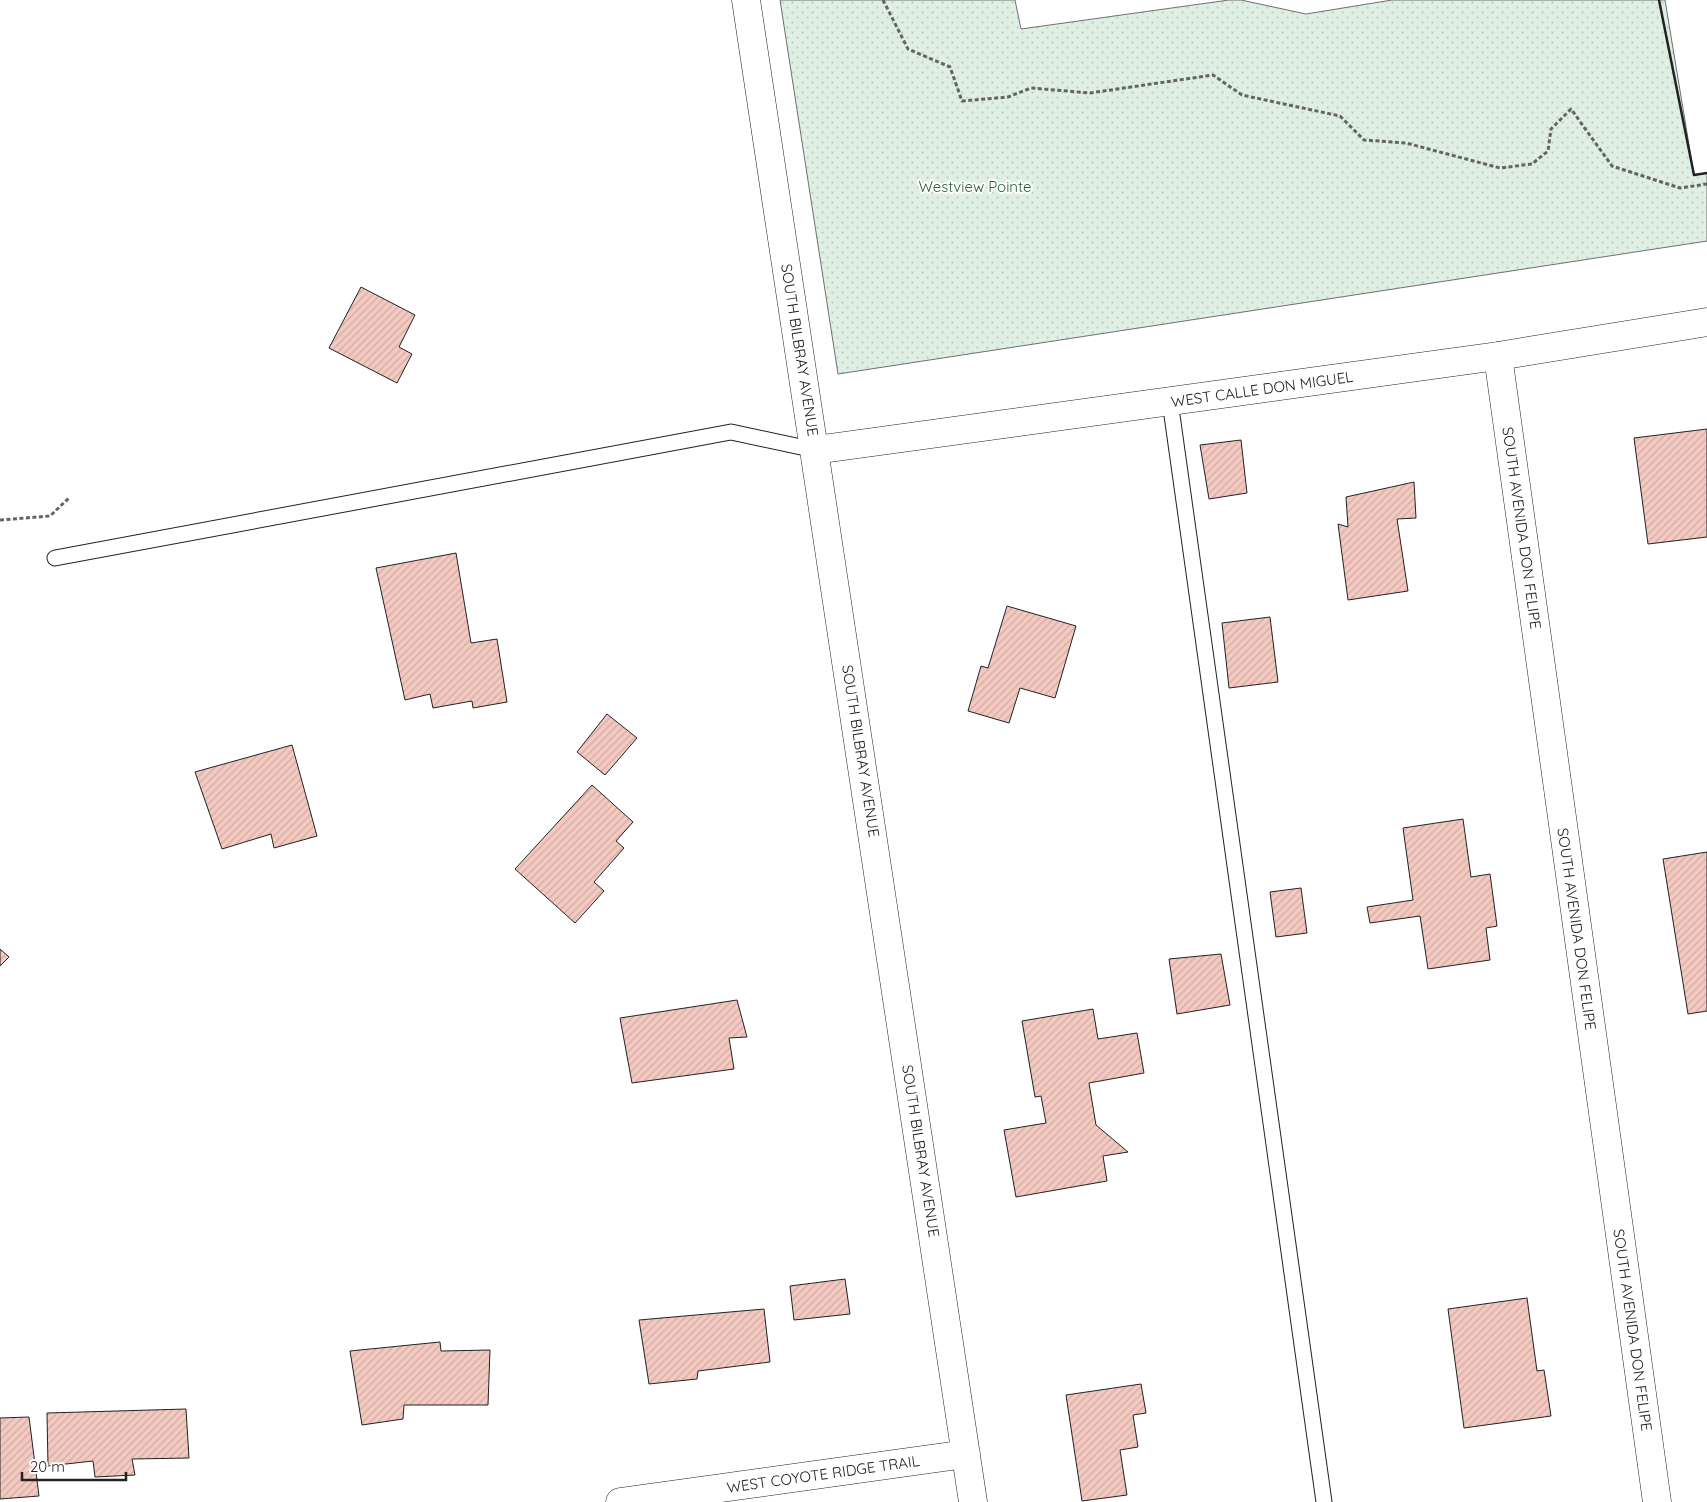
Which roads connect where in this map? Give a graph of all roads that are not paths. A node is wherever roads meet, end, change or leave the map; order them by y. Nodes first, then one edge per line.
1 (746, 0) edge
2 (1707, 322) edge
3 (1498, 356) junction
4 (1170, 401) junction
5 (815, 450) junction
6 (55, 558) dead end
7 (966, 1454) junction
8 (620, 1502) edge
9 (973, 1502) edge
10 (1324, 1502) edge
11 (1657, 1502) edge

1 - 5 street, SOUTH BILBRAY AVENUE
2 - 3 street, WEST CALLE DON MIGUEL
3 - 4 street, WEST CALLE DON MIGUEL
3 - 11 street, SOUTH AVENIDA DON FELIPE
4 - 5 street, WEST CALLE DON MIGUEL
4 - 10 lane
5 - 6 lane
5 - 7 street, SOUTH BILBRAY AVENUE
7 - 8 street, WEST COYOTE RIDGE TRAIL
7 - 9 street, SOUTH BILBRAY AVENUE

